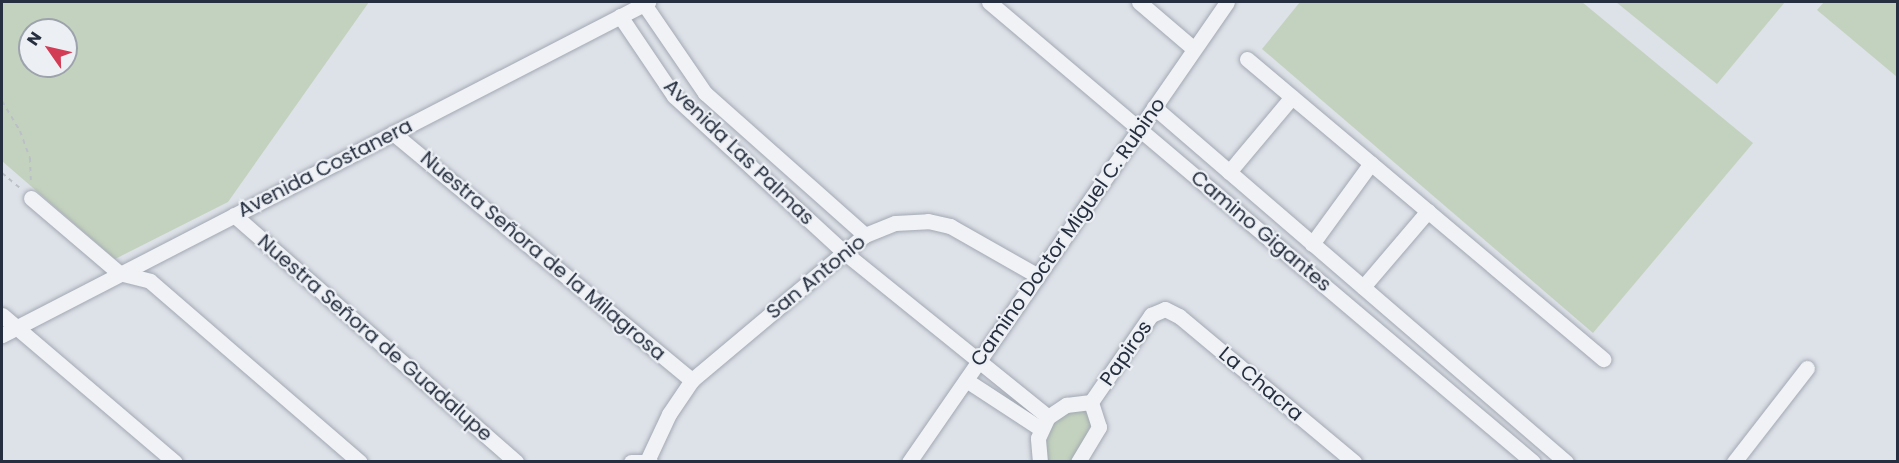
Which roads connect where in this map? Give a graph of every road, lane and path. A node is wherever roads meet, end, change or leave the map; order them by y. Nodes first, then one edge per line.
1 (989, 2) edge
2 (1139, 2) edge
3 (1227, 2) edge
4 (646, 3) edge
5 (620, 16) junction
6 (1194, 49) junction
7 (1247, 59) dead end
8 (1292, 97) junction
9 (2, 101) edge
10 (1154, 107) junction
11 (1140, 129) junction
12 (393, 133) junction
13 (1371, 163) junction
14 (1229, 172) junction
15 (2, 173) edge
16 (31, 198) junction
17 (1428, 212) junction
18 (234, 216) junction
19 (865, 235) junction
20 (1312, 244) junction
21 (845, 253) junction
22 (119, 273) junction
23 (1038, 276) junction
24 (1363, 287) junction
25 (1165, 309) joint
26 (2, 315) edge
27 (16, 328) junction
28 (2, 335) edge
29 (1603, 358) dead end
30 (977, 363) junction
31 (1807, 368) dead end
32 (692, 380) junction
33 (966, 380) junction
34 (1091, 402) junction
35 (1045, 423) junction
36 (1742, 459) edge
37 (648, 461) edge
38 (175, 462) edge
39 (360, 462) edge
40 (516, 462) edge
41 (631, 462) edge
42 (909, 462) edge
43 (1040, 462) edge
44 (1078, 462) edge
45 (1354, 462) edge
46 (1533, 462) edge
47 (1566, 462) edge

1 - 11 street, Camino Gigantes
2 - 6 street
3 - 6 street, Camino Doctor Miguel C. Rubino
4 - 5 street, Avenida Costanera
4 - 19 street, Avenida Las Palmas
5 - 12 street, Avenida Costanera
5 - 21 street, Avenida Las Palmas
6 - 10 street, Camino Doctor Miguel C. Rubino
7 - 8 street
8 - 13 street
8 - 14 street
9 - 16 path
10 - 11 street, Camino Doctor Miguel C. Rubino
10 - 14 street
11 - 23 street, Camino Doctor Miguel C. Rubino
11 - 46 street, Camino Gigantes
12 - 18 street, Avenida Costanera
12 - 32 street, Nuestra Señora de la Milagrosa
13 - 17 street
13 - 20 street
14 - 20 street
15 - 16 path
16 - 22 street
17 - 24 street
17 - 29 street
18 - 22 street, Avenida Costanera
18 - 40 street, Nuestra Señora de Guadalupe
19 - 21 street, San Antonio
19 - 23 street, San Antonio
20 - 24 street
21 - 30 street, Avenida Las Palmas
21 - 32 street, San Antonio
22 - 27 street, Avenida Costanera
22 - 39 street
23 - 30 street, Camino Doctor Miguel C. Rubino
24 - 47 street
25 - 34 street, Papiros
25 - 45 street, La Chacra
26 - 27 street
27 - 28 street, Avenida Costanera
27 - 38 street
30 - 33 street, Camino Doctor Miguel C. Rubino
30 - 35 street
31 - 36 street
32 - 37 street, San Antonio
33 - 35 street
33 - 42 street, Camino Doctor Miguel C. Rubino
34 - 35 street, Papiros
34 - 44 street, Papiros
35 - 43 street
37 - 41 street

